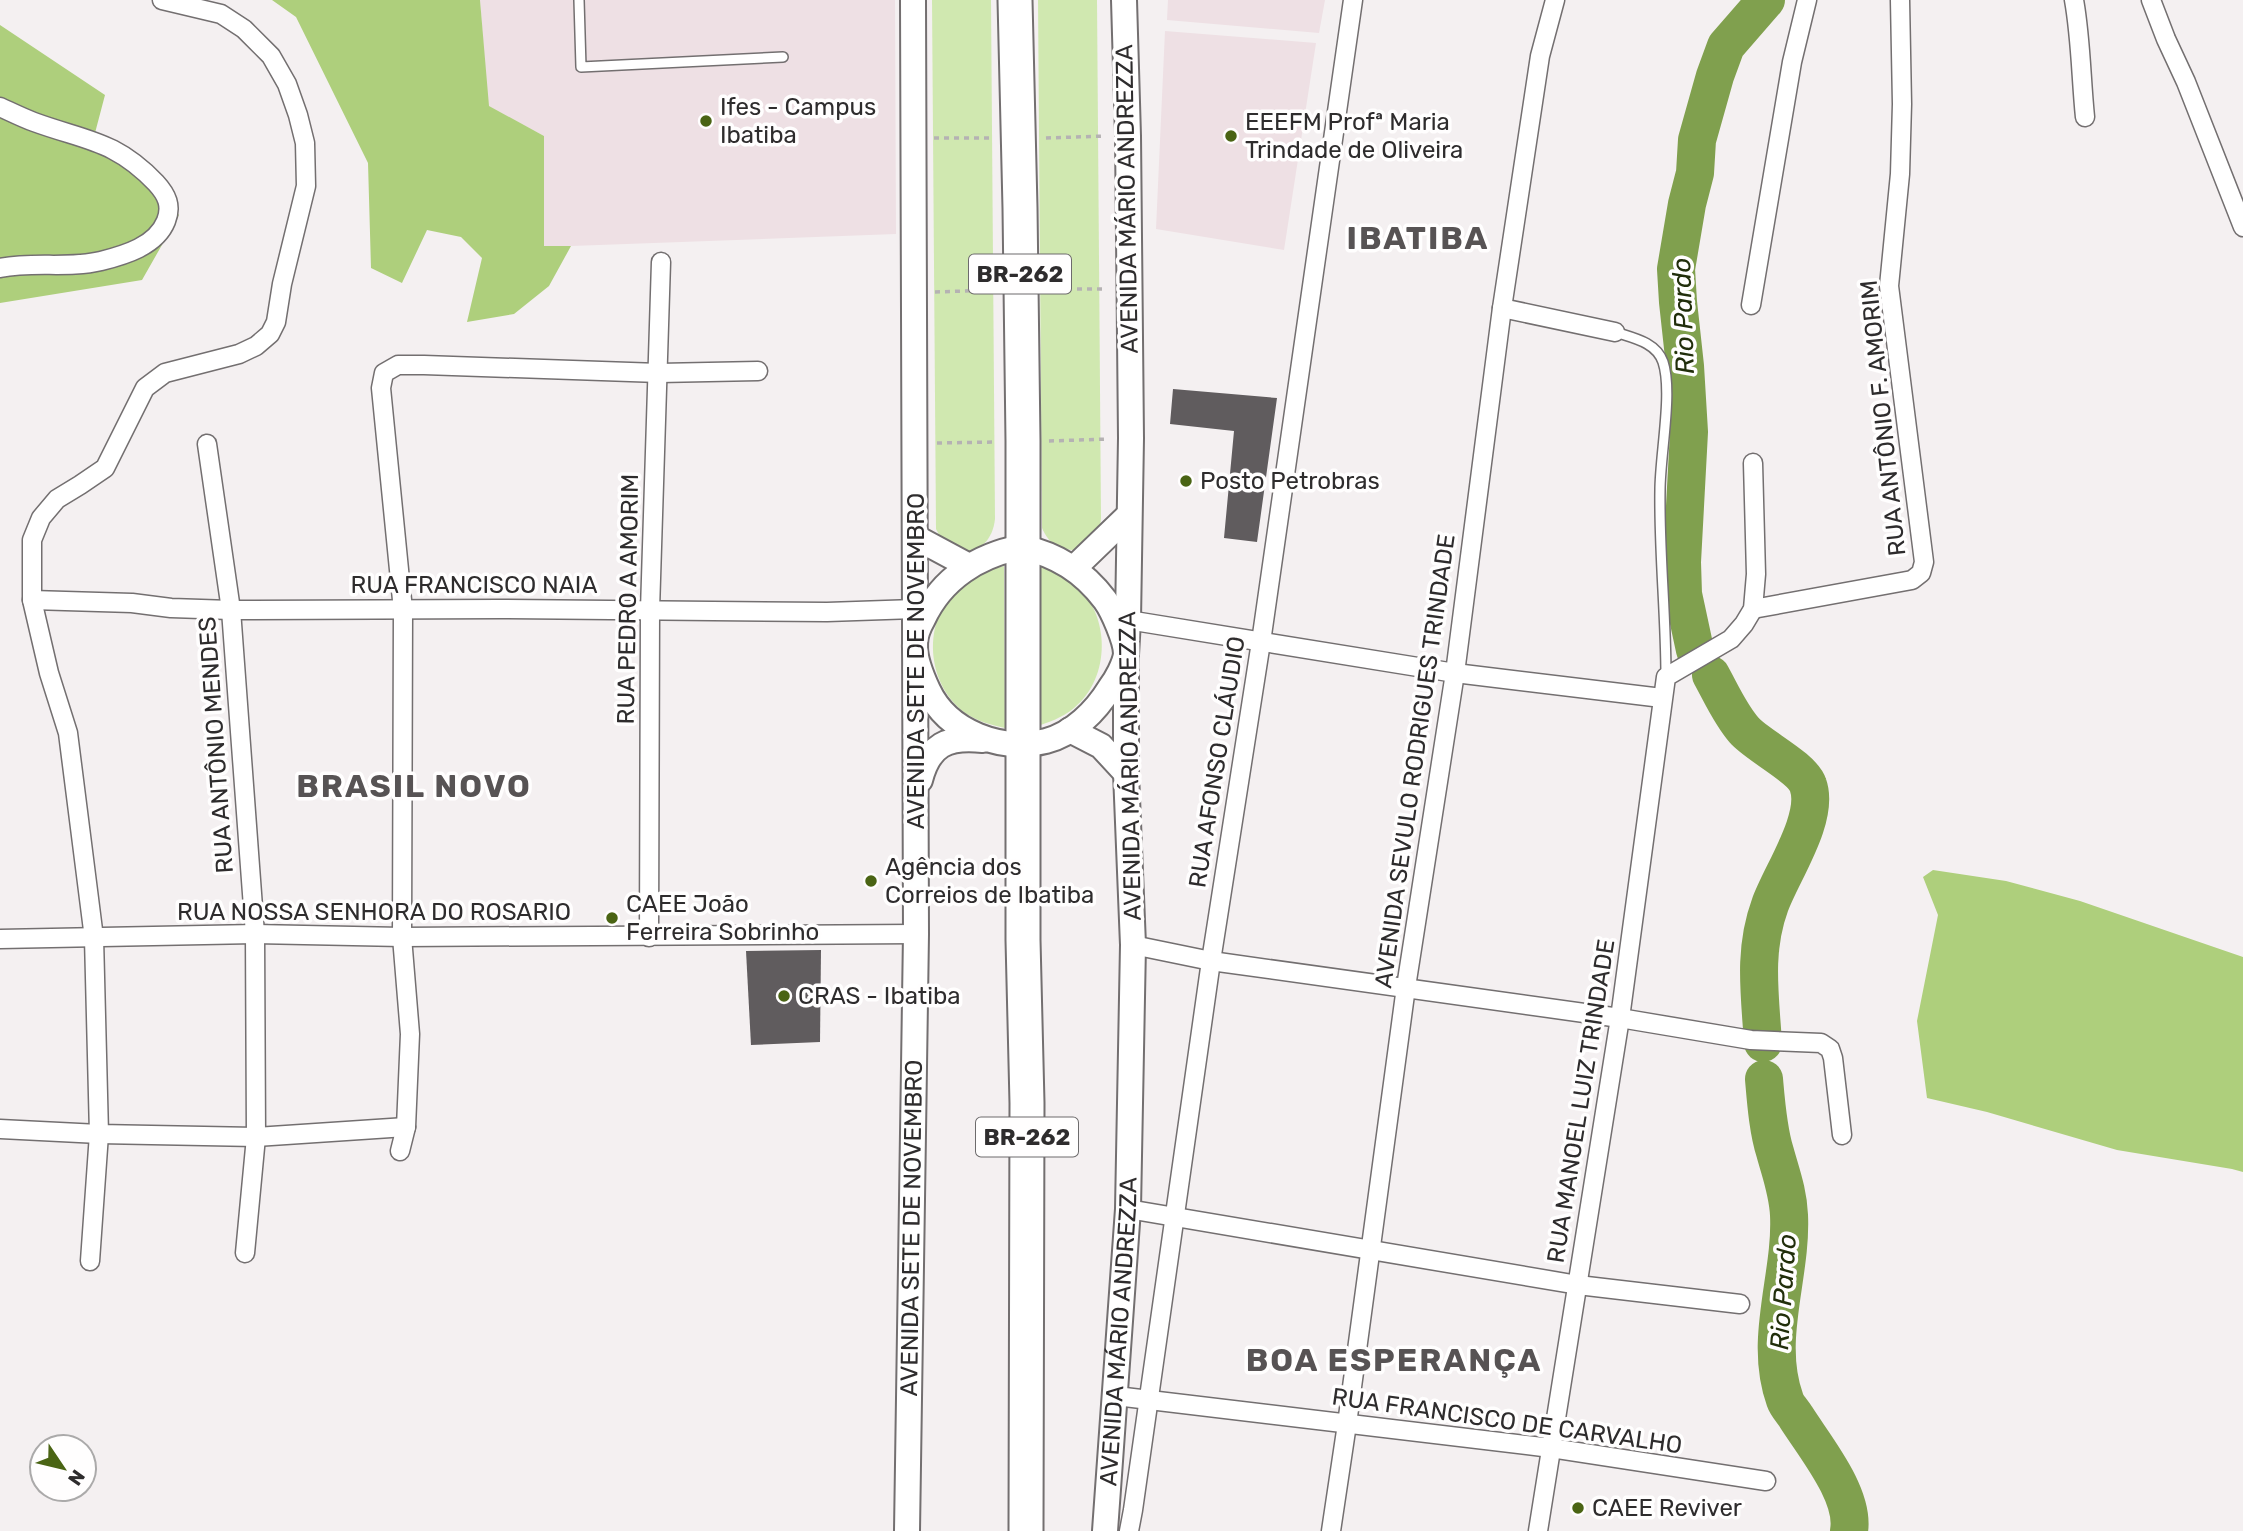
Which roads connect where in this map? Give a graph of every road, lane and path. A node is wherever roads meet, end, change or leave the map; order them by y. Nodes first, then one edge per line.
1 (162, 0) edge
2 (579, 0) edge
3 (913, 0) edge
4 (1015, 0) edge
5 (1124, 0) edge
6 (1353, 0) edge
7 (1555, 0) edge
8 (1807, 0) edge
9 (1900, 0) edge
10 (2074, 0) edge
11 (2151, 0) edge
12 (783, 57) dead end
13 (0, 107) edge
14 (2085, 117) dead end
15 (2243, 227) edge
16 (661, 262) dead end
17 (0, 268) edge
18 (1752, 305) dead end
19 (1502, 308) junction
20 (1615, 332) joint
21 (758, 371) dead end
22 (659, 373) junction
23 (207, 444) dead end
24 (1753, 463) dead end
25 (1129, 515) junction
26 (915, 537) junction
27 (1022, 547) junction
28 (969, 566) junction
29 (1074, 568) junction
30 (32, 600) junction
31 (915, 609) junction
32 (1753, 609) junction
33 (231, 610) junction
34 (403, 610) junction
35 (650, 610) junction
36 (1128, 620) junction
37 (1261, 642) junction
38 (915, 645) junction
39 (1126, 654) junction
40 (1455, 673) junction
41 (1673, 673) junction
42 (1662, 698) junction
43 (1070, 730) junction
44 (988, 740) junction
45 (1024, 744) junction
46 (1126, 773) junction
47 (915, 798) junction
48 (255, 934) junction
49 (916, 934) junction
50 (402, 937) junction
51 (649, 937) junction
52 (94, 938) junction
53 (0, 939) edge
54 (1133, 945) junction
55 (1211, 961) junction
56 (1406, 988) junction
57 (1620, 1018) junction
58 (406, 1127) junction
59 (0, 1129) edge
60 (99, 1134) junction
61 (1842, 1135) dead end
62 (256, 1137) junction
63 (400, 1151) dead end
64 (1128, 1209) junction
65 (1174, 1218) junction
66 (1370, 1251) junction
67 (245, 1253) dead end
68 (90, 1261) dead end
69 (1577, 1285) junction
70 (1740, 1304) dead end
71 (1116, 1396) junction
72 (1148, 1400) junction
73 (1347, 1424) junction
74 (1551, 1448) junction
75 (1766, 1481) dead end
76 (907, 1531) edge
77 (1026, 1531) edge
78 (1105, 1531) edge
79 (1129, 1531) edge
80 (1331, 1531) edge
81 (1538, 1531) edge

1 - 30 street
2 - 12 lane
3 - 26 street, AVENIDA SETE DE NOVEMBRO
4 - 27 highway, BR-262
5 - 25 street, AVENIDA MÁRIO ANDREZZA
6 - 37 street, RUA AFONSO CLÁUDIO
7 - 19 street, AVENIDA SEVULO RODRIGUES TRINDADE
8 - 18 street
9 - 32 street, RUA ANTÔNIO F. AMORIM
10 - 14 street
11 - 15 street
13 - 17 street
16 - 22 street, RUA PEDRO A AMORIM
19 - 20 street
19 - 40 street, AVENIDA SEVULO RODRIGUES TRINDADE
20 - 41 lane
21 - 22 street
22 - 34 street
22 - 35 street, RUA PEDRO A AMORIM
23 - 33 street, RUA ANTÔNIO MENDES
24 - 32 street
25 - 29 street
25 - 36 street, AVENIDA MÁRIO ANDREZZA
26 - 28 street
26 - 31 street, AVENIDA SETE DE NOVEMBRO
27 - 28 street
27 - 29 street
27 - 45 highway, BR-262
28 - 38 street
29 - 39 street
30 - 33 street, RUA FRANCISCO NAIA
30 - 52 street
31 - 35 street, RUA FRANCISCO NAIA
31 - 38 street, AVENIDA SETE DE NOVEMBRO
32 - 41 street
33 - 34 street, RUA FRANCISCO NAIA
33 - 48 street, RUA ANTÔNIO MENDES
34 - 35 street, RUA FRANCISCO NAIA
34 - 50 street
35 - 51 street, RUA PEDRO A AMORIM
36 - 37 street
36 - 39 street, AVENIDA MÁRIO ANDREZZA
37 - 40 street
37 - 55 street, RUA AFONSO CLÁUDIO
38 - 44 street
38 - 47 street, AVENIDA SETE DE NOVEMBRO
39 - 43 street
39 - 46 street, AVENIDA MÁRIO ANDREZZA
40 - 42 street
40 - 56 street, AVENIDA SEVULO RODRIGUES TRINDADE
41 - 42 street, RUA MANOEL LUIZ TRINDADE
42 - 57 street, RUA MANOEL LUIZ TRINDADE
43 - 45 street
43 - 46 street
44 - 45 street
44 - 47 street
45 - 77 highway, BR-262
46 - 54 street, AVENIDA MÁRIO ANDREZZA
47 - 49 street, AVENIDA SETE DE NOVEMBRO
48 - 50 street, RUA NOSSA SENHORA DO ROSARIO
48 - 52 street, RUA NOSSA SENHORA DO ROSARIO
48 - 62 street, RUA ANTÔNIO MENDES
49 - 51 street, RUA NOSSA SENHORA DO ROSARIO
49 - 76 street, AVENIDA SETE DE NOVEMBRO
50 - 51 street, RUA NOSSA SENHORA DO ROSARIO
50 - 58 street
52 - 53 street, RUA NOSSA SENHORA DO ROSARIO
52 - 60 street
54 - 55 street
54 - 64 street, AVENIDA MÁRIO ANDREZZA
55 - 56 street
55 - 65 street, RUA AFONSO CLÁUDIO
56 - 57 street
56 - 66 street, AVENIDA SEVULO RODRIGUES TRINDADE
57 - 61 street
57 - 69 street, RUA MANOEL LUIZ TRINDADE
58 - 62 street
58 - 63 street
59 - 60 street
60 - 62 street
60 - 68 street
62 - 67 street, RUA ANTÔNIO MENDES
64 - 65 street
64 - 71 street, AVENIDA MÁRIO ANDREZZA
65 - 66 street
65 - 72 street, RUA AFONSO CLÁUDIO
66 - 69 street
66 - 73 street, AVENIDA SEVULO RODRIGUES TRINDADE
69 - 70 street
69 - 74 street, RUA MANOEL LUIZ TRINDADE
71 - 72 street, RUA FRANCISCO DE CARVALHO
71 - 78 street, AVENIDA MÁRIO ANDREZZA
72 - 73 street, RUA FRANCISCO DE CARVALHO
72 - 79 street, RUA AFONSO CLÁUDIO
73 - 74 street, RUA FRANCISCO DE CARVALHO
73 - 80 street, AVENIDA SEVULO RODRIGUES TRINDADE
74 - 75 street, RUA FRANCISCO DE CARVALHO
74 - 81 street, RUA MANOEL LUIZ TRINDADE

